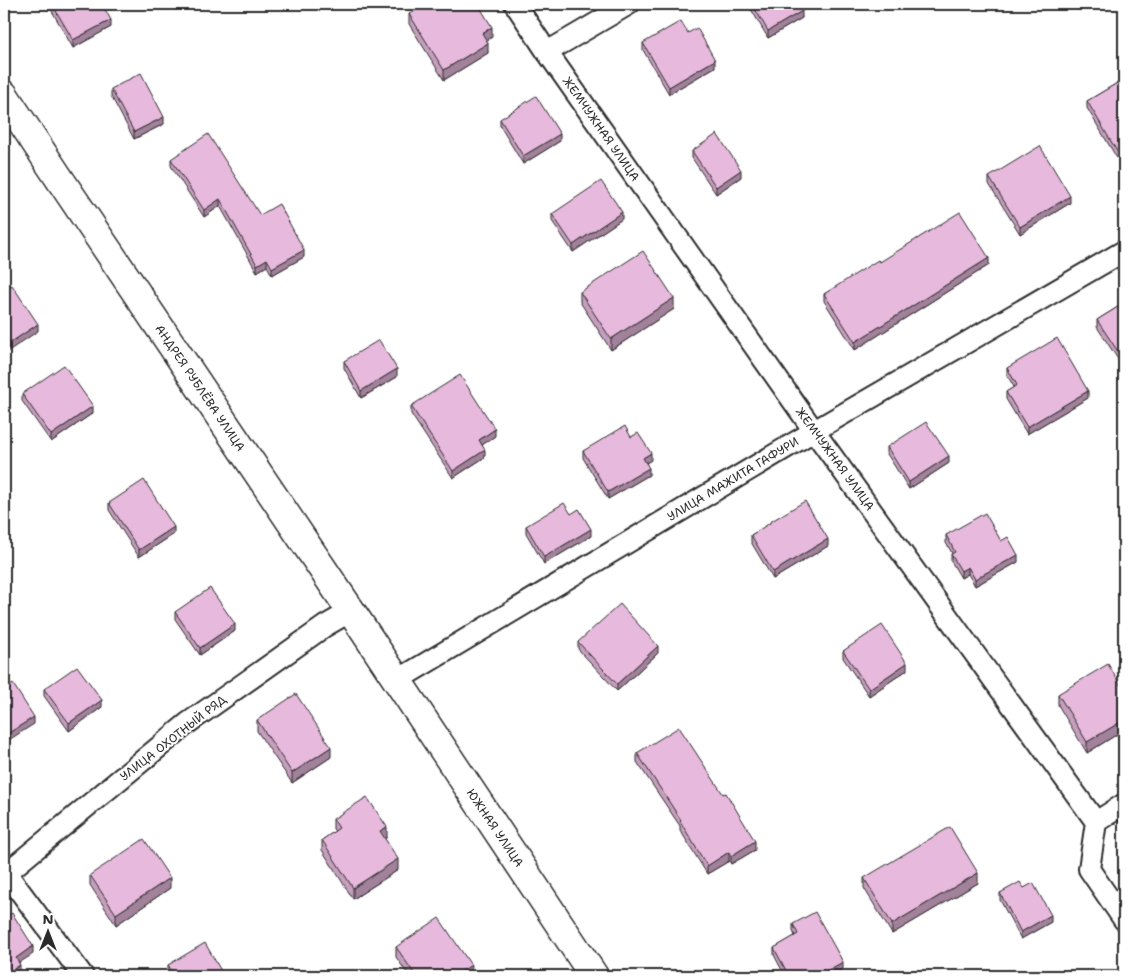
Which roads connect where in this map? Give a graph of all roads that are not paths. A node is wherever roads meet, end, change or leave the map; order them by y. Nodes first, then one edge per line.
1 (515, 4) edge
2 (629, 4) edge
3 (547, 52) junction
4 (4, 95) edge
5 (1124, 251) edge
6 (814, 431) junction
7 (351, 611) junction
8 (396, 681) junction
9 (1124, 804) edge
10 (1096, 822) junction
11 (4, 873) edge
12 (1124, 920) edge
13 (83, 976) edge
14 (594, 976) edge

1 - 3 street, ЖЕМЧУЖНАЯ УЛИЦА
2 - 3 street
3 - 6 street, ЖЕМЧУЖНАЯ УЛИЦА
4 - 7 street, АНДРЕЯ РУБЛЁВА УЛИЦА
5 - 6 street, УЛИЦА МАЖИТА ГАФУРИ
6 - 8 street, УЛИЦА МАЖИТА ГАФУРИ
6 - 10 street, ЖЕМЧУЖНАЯ УЛИЦА
7 - 8 street, АНДРЕЯ РУБЛЁВА УЛИЦА
7 - 11 street, УЛИЦА ОХОТНЫЙ РЯД
8 - 14 street, ЮЖНАЯ УЛИЦА
9 - 10 street
10 - 12 street
11 - 13 street

